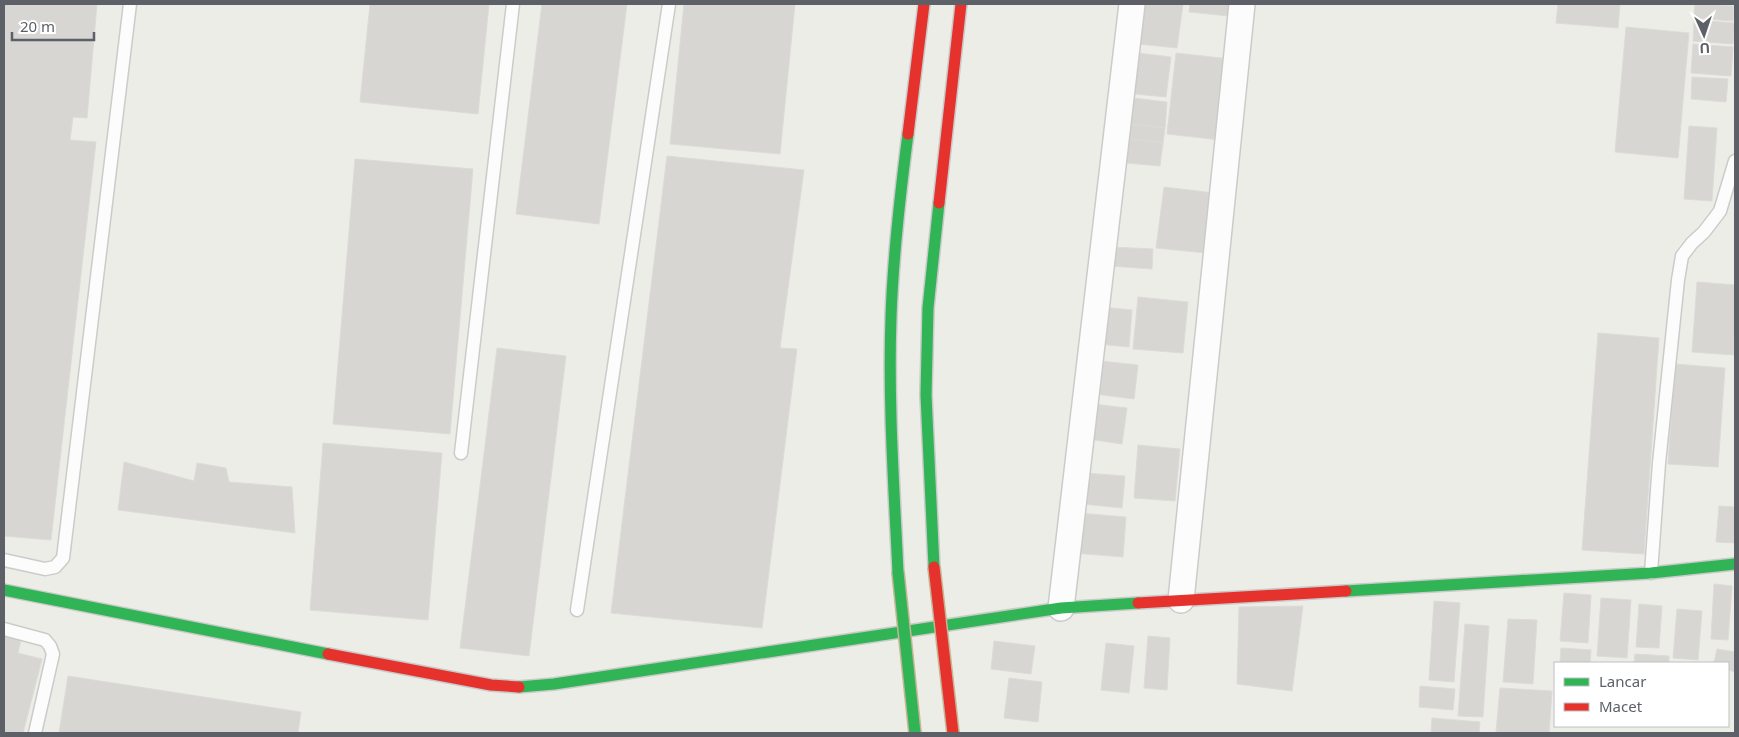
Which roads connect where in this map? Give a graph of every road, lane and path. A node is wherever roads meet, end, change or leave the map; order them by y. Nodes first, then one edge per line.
1 (130, 4) edge
2 (513, 4) edge
3 (669, 4) edge
4 (924, 4) edge
5 (961, 4) edge
6 (1132, 4) edge
7 (1242, 4) edge
8 (1735, 161) edge
9 (461, 453) dead end
10 (4, 560) edge
11 (1735, 564) edge
12 (1651, 573) junction
13 (4, 590) edge
14 (1181, 600) junction
15 (1061, 608) junction
16 (577, 610) dead end
17 (4, 629) edge
18 (35, 733) edge
19 (915, 733) edge
20 (953, 733) edge

1 - 10 lane
2 - 9 lane
3 - 16 lane
4 - 19 main road, bridge
5 - 20 main road, bridge
6 - 15 street
7 - 14 street
8 - 12 lane
11 - 12 main road
12 - 14 main road
13 - 15 main road
14 - 15 main road
17 - 18 lane

